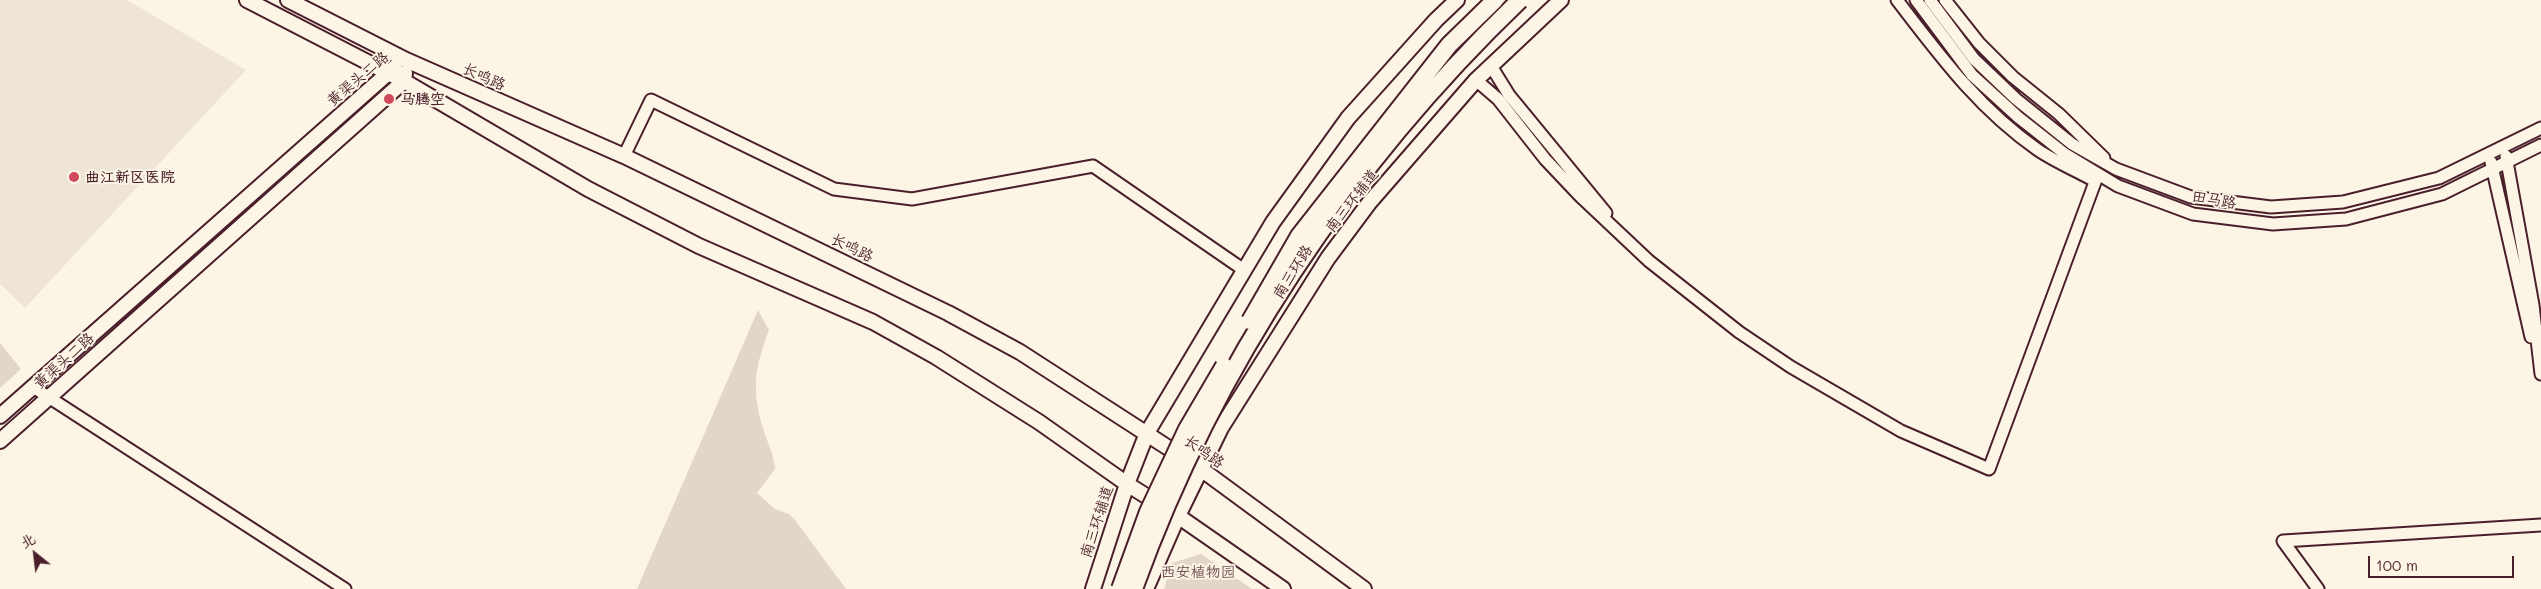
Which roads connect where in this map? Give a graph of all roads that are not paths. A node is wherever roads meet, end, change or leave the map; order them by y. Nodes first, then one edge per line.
1 (247, 0) edge
2 (288, 0) edge
3 (1457, 0) edge
4 (1494, 0) edge
5 (1520, 0) edge
6 (1561, 0) edge
7 (1897, 0) edge
8 (1916, 0) edge
9 (1930, 0) edge
10 (1946, 0) edge
11 (406, 60) junction
12 (1491, 66) junction
13 (388, 72) junction
14 (1476, 80) junction
15 (404, 81) junction
16 (2541, 128) edge
17 (2541, 145) edge
18 (2504, 146) junction
19 (2489, 153) junction
20 (624, 156) junction
21 (2507, 162) junction
22 (2116, 170) junction
23 (2492, 170) junction
24 (2097, 177) junction
25 (1619, 231) junction
26 (1244, 270) junction
27 (2541, 374) edge
28 (33, 386) junction
29 (48, 396) junction
30 (0, 416) edge
31 (1147, 433) junction
32 (0, 441) edge
33 (1201, 469) junction
34 (1127, 484) junction
35 (1178, 516) junction
36 (2541, 525) edge
37 (345, 589) edge
38 (1093, 589) edge
39 (1120, 589) edge
40 (1134, 589) edge
41 (1146, 589) edge
42 (1283, 589) edge
43 (1364, 589) edge
44 (2318, 589) edge

1 - 13 main road
2 - 11 main road, 长鸣路
3 - 26 main road, 南三环辅道
4 - 39 highway, 南三环路, bridge
5 - 40 highway, 南三环路, bridge
6 - 12 main road, 南三环辅道
7 - 24 street
8 - 24 street, 田马路
9 - 22 street, 田马路
10 - 22 street
11 - 13 main road, 黄渠头二路
11 - 15 main road, 黄渠头二路
11 - 20 main road, 长鸣路
12 - 14 main road, 南三环辅道
12 - 25 street
13 - 15 main road
13 - 28 main road, 黄渠头二路
14 - 25 street
14 - 33 main road, 南三环辅道
15 - 29 main road, 黄渠头二路
15 - 34 main road
16 - 18 street, 田马路
17 - 21 street, 田马路
18 - 19 street, 田马路
18 - 21 street
19 - 22 street, 田马路
19 - 23 street
20 - 26 street
20 - 31 main road, 长鸣路
21 - 23 street, 田马路
21 - 27 street
23 - 24 street, 田马路
23 - 27 street
24 - 25 street
26 - 31 main road, 南三环辅道
28 - 29 street
28 - 30 main road, 黄渠头二路
29 - 32 main road, 黄渠头二路
29 - 37 street
31 - 33 main road, 长鸣路
31 - 34 main road, 南三环辅道
33 - 35 main road, 南三环辅道
33 - 43 main road, 长鸣路
34 - 35 main road
34 - 38 main road, 南三环辅道
35 - 41 main road, 南三环辅道
35 - 42 main road
36 - 44 street

